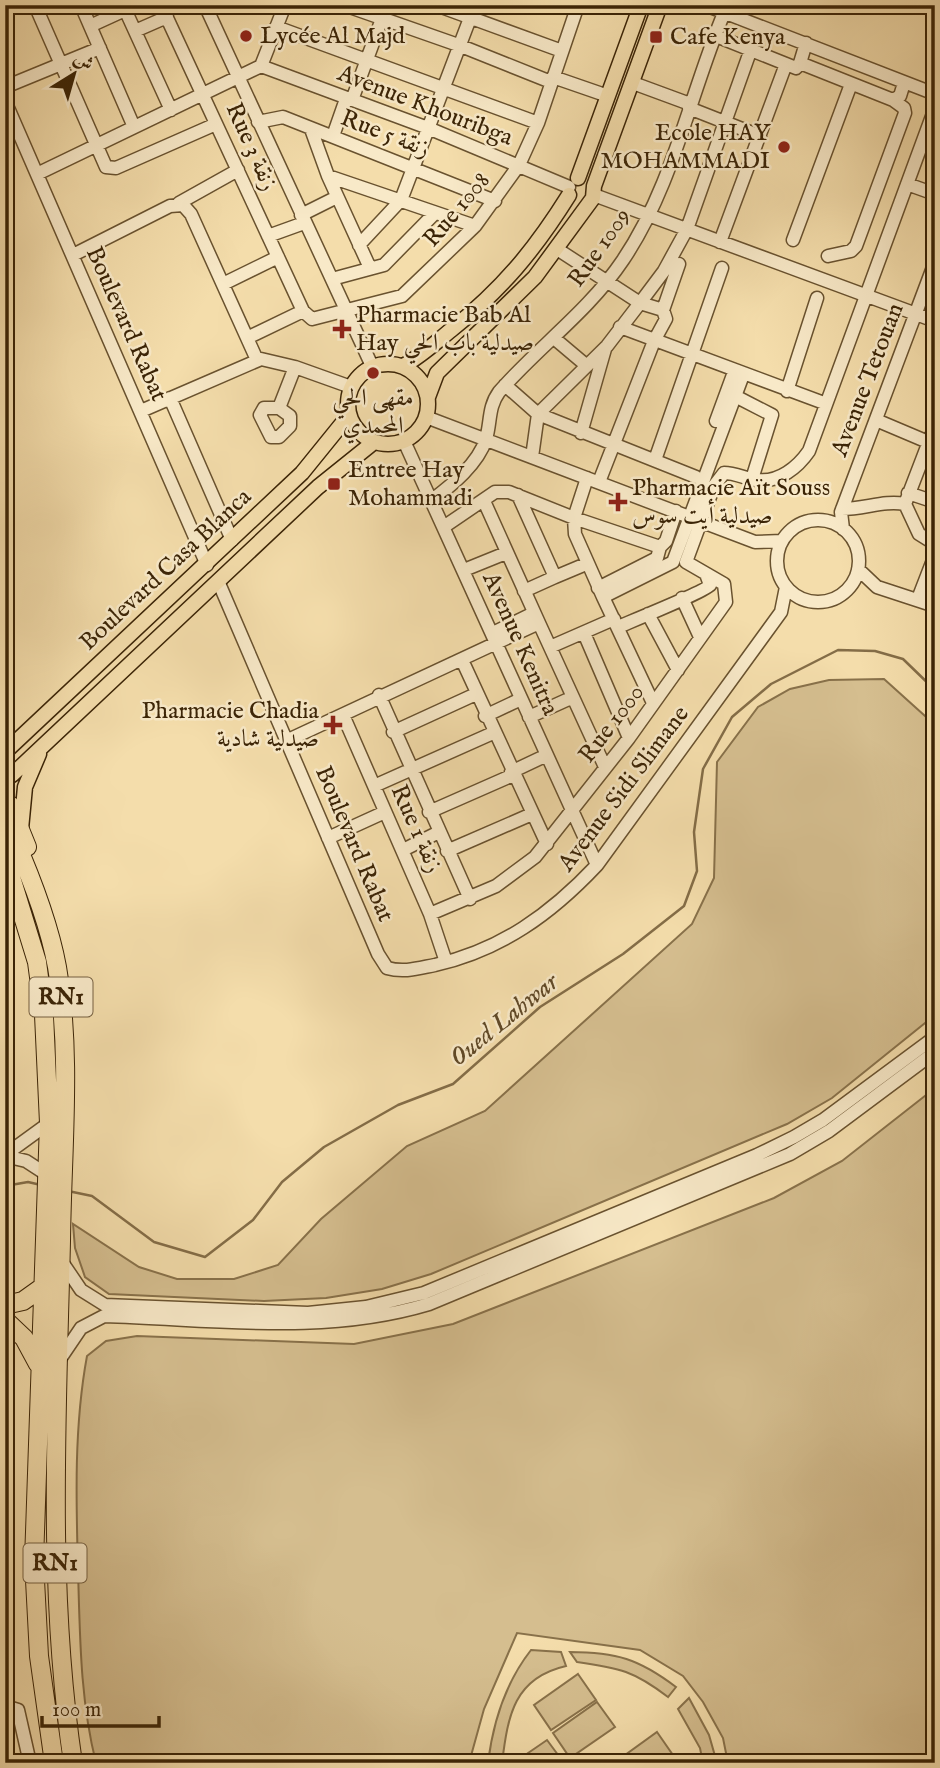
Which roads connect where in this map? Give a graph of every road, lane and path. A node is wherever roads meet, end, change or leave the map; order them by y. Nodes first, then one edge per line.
1 (36, 5) edge
2 (81, 5) edge
3 (205, 5) edge
4 (285, 5) edge
5 (344, 5) edge
6 (387, 5) edge
7 (436, 5) edge
8 (578, 5) edge
9 (642, 5) edge
10 (660, 5) edge
11 (705, 5) edge
12 (124, 8) edge
13 (164, 11) edge
14 (473, 12) edge
15 (724, 13) junction
16 (383, 19) junction
17 (90, 26) junction
18 (276, 27) junction
19 (135, 31) junction
20 (716, 36) junction
21 (806, 43) junction
22 (461, 46) junction
23 (100, 48) junction
24 (751, 49) junction
25 (562, 51) junction
26 (368, 59) junction
27 (800, 63) junction
28 (61, 64) junction
29 (786, 64) junction
30 (261, 66) junction
31 (239, 77) junction
32 (552, 79) junction
33 (633, 83) junction
34 (904, 83) junction
35 (851, 84) junction
36 (444, 86) junction
37 (5, 87) edge
38 (204, 94) junction
39 (935, 94) edge
40 (608, 96) junction
41 (349, 99) junction
42 (893, 100) junction
43 (5, 101) edge
44 (689, 106) junction
45 (935, 108) edge
46 (171, 110) junction
47 (723, 121) junction
48 (258, 122) junction
49 (538, 123) junction
50 (216, 124) junction
51 (134, 127) junction
52 (428, 128) junction
53 (311, 129) junction
54 (334, 136) junction
55 (760, 136) junction
56 (94, 148) junction
57 (519, 165) junction
58 (413, 167) junction
59 (238, 170) junction
60 (37, 174) junction
61 (328, 176) junction
62 (907, 184) junction
63 (572, 187) junction
64 (592, 194) junction
65 (935, 194) edge
66 (337, 197) junction
67 (401, 200) junction
68 (495, 201) junction
69 (179, 204) junction
70 (435, 213) junction
71 (650, 214) junction
72 (302, 219) junction
73 (475, 226) junction
74 (687, 229) junction
75 (268, 236) junction
76 (793, 240) dead end
77 (720, 242) junction
78 (359, 246) junction
79 (557, 249) junction
80 (72, 255) junction
81 (828, 256) dead end
82 (278, 257) junction
83 (935, 262) edge
84 (679, 264) dead end
85 (370, 268) junction
86 (722, 268) dead end
87 (331, 279) junction
88 (606, 282) junction
89 (223, 284) junction
90 (866, 297) junction
91 (817, 298) dead end
92 (640, 303) junction
93 (302, 309) junction
94 (346, 309) junction
95 (663, 310) junction
96 (915, 314) junction
97 (935, 321) edge
98 (620, 327) junction
99 (247, 338) junction
100 (555, 339) junction
101 (654, 341) junction
102 (607, 345) junction
103 (691, 354) junction
104 (257, 360) junction
105 (372, 366) junction
106 (402, 366) junction
107 (587, 366) junction
108 (295, 367) junction
109 (738, 373) junction
110 (505, 385) junction
111 (351, 387) junction
112 (788, 391) junction
113 (734, 396) junction
114 (428, 397) junction
115 (170, 398) junction
116 (824, 403) junction
117 (279, 408) dead end
118 (141, 411) junction
119 (538, 414) junction
120 (349, 415) junction
121 (426, 417) junction
122 (876, 420) junction
123 (935, 426) edge
124 (581, 433) junction
125 (486, 440) junction
126 (404, 441) junction
127 (374, 442) junction
128 (928, 442) junction
129 (613, 445) junction
130 (532, 457) junction
131 (655, 460) junction
132 (696, 477) junction
133 (752, 479) junction
134 (593, 480) junction
135 (517, 495) junction
136 (907, 499) junction
137 (432, 500) junction
138 (484, 500) junction
139 (935, 502) edge
140 (842, 510) junction
141 (687, 516) junction
142 (574, 518) junction
143 (827, 522) junction
144 (445, 526) junction
145 (843, 529) junction
146 (232, 540) junction
147 (782, 541) junction
148 (755, 542) junction
149 (935, 544) edge
150 (660, 547) junction
151 (506, 553) junction
152 (935, 555) edge
153 (776, 562) junction
154 (586, 564) junction
155 (207, 565) junction
156 (858, 569) junction
157 (464, 570) junction
158 (706, 574) junction
159 (555, 577) junction
160 (218, 581) junction
161 (786, 587) junction
162 (877, 587) junction
163 (524, 591) junction
164 (601, 592) junction
165 (844, 592) junction
166 (682, 598) junction
167 (918, 599) junction
168 (807, 600) junction
169 (935, 606) edge
170 (781, 612) junction
171 (648, 614) junction
172 (537, 618) junction
173 (616, 623) junction
174 (584, 633) junction
175 (701, 637) junction
176 (495, 638) junction
177 (550, 647) junction
178 (461, 660) junction
179 (678, 670) junction
180 (476, 694) junction
181 (379, 695) junction
182 (571, 698) junction
183 (521, 699) junction
184 (653, 704) junction
185 (342, 715) junction
186 (485, 716) junction
187 (529, 717) junction
188 (393, 732) junction
189 (493, 733) junction
190 (23, 735) junction
191 (629, 738) junction
192 (5, 740) edge
193 (286, 741) junction
194 (44, 746) junction
195 (5, 751) edge
196 (548, 755) junction
197 (605, 767) junction
198 (8, 771) edge
199 (410, 771) junction
200 (512, 773) junction
201 (374, 786) junction
202 (8, 807) edge
203 (574, 809) junction
204 (386, 812) junction
205 (429, 812) junction
206 (532, 814) junction
207 (439, 832) junction
208 (17, 833) junction
209 (328, 838) junction
210 (547, 844) junction
211 (403, 850) junction
212 (447, 851) junction
213 (5, 858) edge
214 (597, 865) junction
215 (5, 886) edge
216 (470, 899) junction
217 (430, 914) junction
218 (446, 962) junction
219 (387, 968) joint
220 (935, 1037) edge
221 (935, 1052) edge
222 (57, 1125) junction
223 (5, 1155) edge
224 (52, 1179) junction
225 (53, 1212) junction
226 (60, 1257) junction
227 (44, 1286) junction
228 (5, 1305) edge
229 (5, 1320) edge
230 (59, 1363) junction
231 (41, 1373) junction
232 (5, 1706) edge
233 (30, 1763) edge
234 (54, 1763) edge
235 (73, 1763) edge

1 - 28 street
2 - 17 street
3 - 31 street
4 - 18 street
5 - 16 street
6 - 16 street
7 - 14 street
8 - 25 street, Rue 1008
9 - 40 main road
10 - 33 main road
11 - 15 street
12 - 17 street
12 - 19 street
13 - 19 street
13 - 38 street, Rue 3 زنقة
14 - 22 street
14 - 25 street
15 - 20 street, Rue 1009
15 - 21 street
16 - 22 street
16 - 26 street
17 - 23 street
18 - 26 street
18 - 30 street
19 - 46 street
20 - 24 street
20 - 44 street, Rue 1009
21 - 27 street
21 - 34 street
22 - 32 street
22 - 36 street
23 - 28 street
23 - 51 street
24 - 29 street
24 - 47 street
25 - 32 street, Rue 1008
26 - 36 street
26 - 41 street
27 - 29 street
27 - 35 street
28 - 37 street
28 - 56 street
29 - 55 street
30 - 31 street
30 - 41 street, Avenue Khouribga
31 - 38 street
31 - 48 street
32 - 40 street
32 - 49 street, Rue 1008
33 - 44 street
33 - 64 main road
34 - 39 street
34 - 42 street
35 - 42 street
35 - 76 street
36 - 49 street
36 - 52 street
38 - 46 street
38 - 50 street, Rue 3 زنقة
40 - 63 main road
41 - 52 street, Avenue Khouribga
41 - 54 street
42 - 81 street
43 - 60 street, Boulevard Rabat
44 - 47 street
44 - 71 street, Rue 1009
45 - 62 street
46 - 51 street
47 - 55 street
47 - 74 street
48 - 53 street, Rue 5 زنقة
48 - 72 street
49 - 57 street, Rue 1008
50 - 56 street
50 - 59 street, Rue 3 زنقة
51 - 56 street
52 - 57 street, Avenue Khouribga
52 - 58 street
53 - 54 street, Rue 5 زنقة
53 - 61 street
54 - 58 street, Rue 5 زنقة
55 - 77 street
56 - 60 street
57 - 63 street, Avenue Khouribga
57 - 68 street, Rue 1008
58 - 67 street
58 - 68 street, Rue 5 زنقة
59 - 69 street
59 - 75 street, Rue 3 زنقة
60 - 80 street, Boulevard Rabat
61 - 66 street
61 - 67 street
62 - 65 street
62 - 90 street
63 - 64 main road
63 - 64 main road
63 - 106 main road
64 - 71 street
64 - 79 main road
66 - 72 street
66 - 78 street
67 - 70 street
67 - 78 street
68 - 73 street, Rue 1008
69 - 80 street
69 - 89 street
70 - 73 street
70 - 85 street
71 - 74 street
71 - 88 street, Rue 1009
72 - 75 street
72 - 87 street
73 - 94 street, Rue 1008
74 - 77 street
74 - 92 street
75 - 82 street, Rue 3 زنقة
77 - 90 street
78 - 85 street
79 - 88 street
79 - 114 main road
80 - 118 street, Boulevard Rabat
82 - 89 street
82 - 93 street, Rue 3 زنقة
83 - 96 street, Avenue Tetouan
84 - 95 street
85 - 87 street
86 - 103 street
87 - 94 street
88 - 92 street
88 - 100 street, Rue 1009
89 - 99 street
90 - 96 street
90 - 116 street
91 - 112 street
92 - 95 street
92 - 98 street
93 - 94 street, Rue 1008
93 - 99 street
94 - 105 street
95 - 101 street
96 - 97 street
96 - 122 street, Avenue Tetouan
98 - 101 street
98 - 102 street
99 - 104 street
100 - 107 street
100 - 110 street, Rue 1009
101 - 103 street
101 - 129 street
102 - 107 street
102 - 124 street
103 - 109 street
103 - 131 street
104 - 108 street
104 - 115 street
105 - 106 main road
105 - 111 main road
106 - 114 main road
107 - 119 street
108 - 111 street
108 - 117 street
109 - 112 street
109 - 113 street
109 - 132 street
110 - 119 street
110 - 125 street, Rue 1009
111 - 120 main road
112 - 116 street
113 - 133 street
113 - 141 street
114 - 121 main road
115 - 118 street
115 - 146 street
116 - 133 street
118 - 155 street, Boulevard Rabat
119 - 124 street
119 - 130 street
120 - 127 main road
120 - 146 main road, Boulevard Casa Blanca
121 - 125 street
121 - 126 main road
122 - 128 street
122 - 140 street, Avenue Tetouan
123 - 128 street
124 - 129 street
125 - 130 street
125 - 137 street
126 - 127 main road
126 - 137 street, Avenue Kenitra
127 - 160 main road, Boulevard Casa Blanca
128 - 136 street
129 - 131 street
129 - 134 street
130 - 134 street
131 - 132 street
132 - 141 street
133 - 141 street
134 - 141 street
134 - 142 street
135 - 138 street
135 - 142 street
135 - 159 street
136 - 139 street
136 - 140 street
136 - 149 street
137 - 144 street, Avenue Kenitra
138 - 144 street
138 - 151 street
140 - 143 street
140 - 145 street, Avenue Tetouan
141 - 148 street
141 - 150 street
141 - 158 street, Rue 1000
141 - 164 street
142 - 150 street
142 - 154 street
143 - 145 street
143 - 147 street
144 - 157 street, Avenue Kenitra
145 - 156 street
146 - 155 main road, Boulevard Casa Blanca
147 - 148 street
147 - 153 street
148 - 153 street
150 - 164 street
151 - 157 street
151 - 163 street
152 - 167 street
153 - 161 street
154 - 159 street
154 - 164 street
155 - 190 main road, Boulevard Casa Blanca
156 - 162 street
156 - 165 street
157 - 176 street, Avenue Kenitra
158 - 166 street
158 - 175 street, Rue 1000
159 - 163 street
160 - 193 street, Boulevard Rabat
160 - 194 main road, Boulevard Casa Blanca
161 - 168 street
161 - 170 street, Avenue Sidi Slimane
162 - 165 street
162 - 167 street
163 - 172 street
164 - 173 street
165 - 168 street
166 - 171 street
166 - 175 street
167 - 169 street
168 - 170 street, Avenue Sidi Slimane
170 - 214 street, Avenue Sidi Slimane
171 - 173 street
171 - 179 street
172 - 176 street
172 - 177 street
173 - 174 street
173 - 184 street
174 - 177 street
174 - 191 street
175 - 179 street, Rue 1000
176 - 178 street
176 - 183 street, Avenue Kenitra
177 - 182 street
178 - 180 street
178 - 181 street
179 - 184 street, Rue 1000
180 - 186 street
180 - 188 street
181 - 185 street
181 - 188 street
182 - 187 street
182 - 197 street
183 - 186 street
183 - 187 street, Avenue Kenitra
184 - 191 street, Rue 1000
185 - 193 street
185 - 201 street, Rue 1 زنقة
186 - 189 street
187 - 196 street, Avenue Kenitra
188 - 199 street
189 - 199 street
189 - 200 street
190 - 192 main road
190 - 195 main road, Boulevard Casa Blanca
191 - 197 street, Rue 1000
193 - 209 street, Boulevard Rabat
194 - 198 main road, Boulevard Casa Blanca
194 - 208 main road
196 - 200 street
196 - 203 street, Avenue Kenitra
197 - 203 street, Rue 1000
198 - 202 main road
199 - 201 street
199 - 205 street
200 - 205 street
200 - 206 street
201 - 204 street, Rue 1 زنقة
202 - 208 highway
203 - 210 street, Rue 1000
203 - 214 street, Avenue Kenitra
204 - 209 street
204 - 211 street, Rue 1 زنقة
205 - 207 street
206 - 210 street
206 - 212 street
207 - 211 street
207 - 212 street
208 - 222 highway
209 - 219 street, Boulevard Rabat
210 - 216 street, Rue 1000
211 - 217 street, Rue 1 زنقة
212 - 216 street
213 - 222 highway, RN1
214 - 218 street, Avenue Sidi Slimane
215 - 222 highway
216 - 217 street, Rue 1000
217 - 218 street, Rue 1 زنقة
218 - 219 street, Avenue Sidi Slimane
220 - 226 street
221 - 230 street
222 - 223 street
222 - 224 highway, RN1
223 - 224 street
224 - 225 highway, RN1
225 - 226 highway, RN1
225 - 227 highway, RN1
226 - 230 highway, RN1
227 - 228 highway
227 - 231 highway, RN1
229 - 231 highway
230 - 235 highway, RN1
231 - 234 highway, RN1
232 - 233 street

